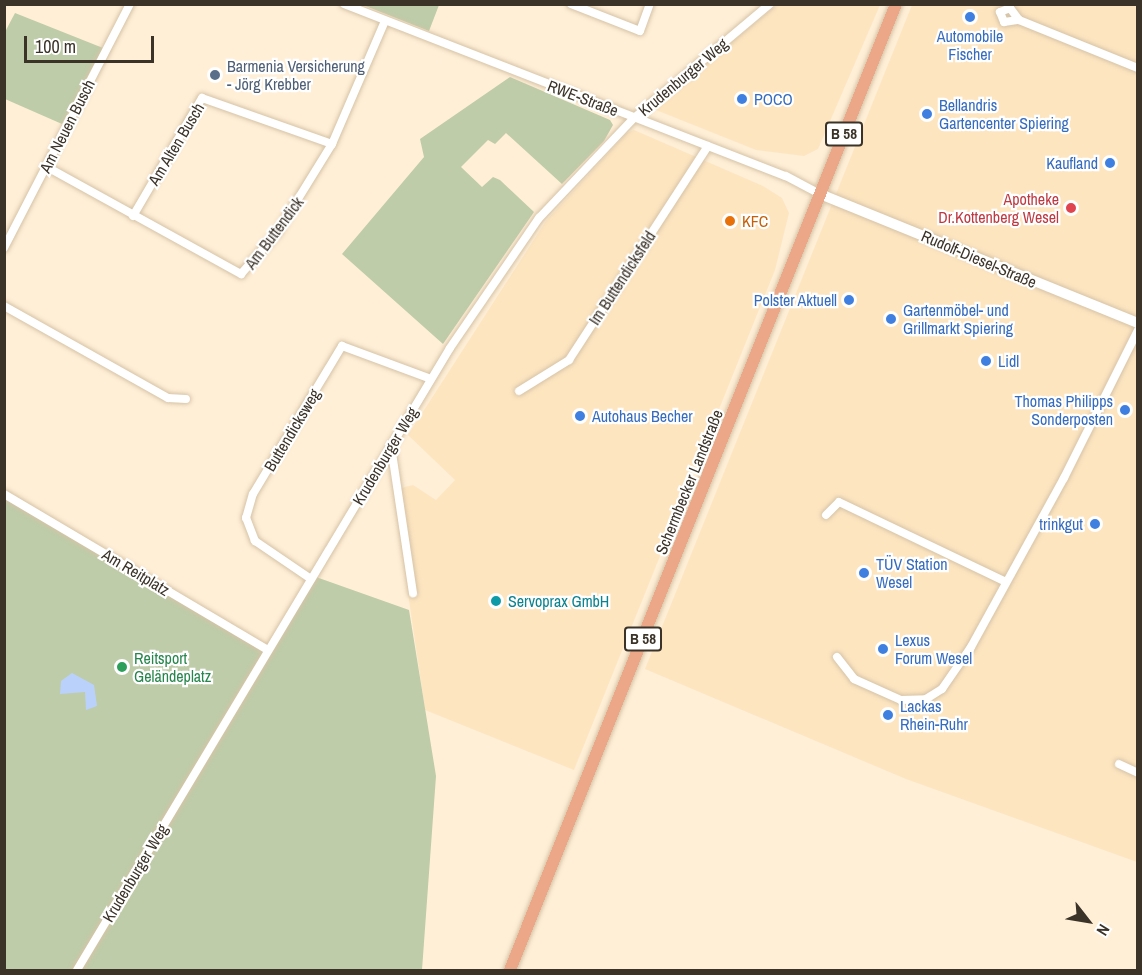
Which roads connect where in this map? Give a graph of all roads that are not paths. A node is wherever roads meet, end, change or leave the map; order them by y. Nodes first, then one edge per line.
1 (130, 4) edge
2 (344, 4) edge
3 (571, 4) edge
4 (650, 4) edge
5 (770, 4) edge
6 (896, 4) edge
7 (1019, 20) dead end
8 (386, 21) junction
9 (1137, 68) edge
10 (634, 118) junction
11 (332, 144) junction
12 (708, 146) junction
13 (47, 167) junction
14 (820, 194) junction
15 (133, 216) junction
16 (4, 248) edge
17 (4, 306) edge
18 (1137, 323) edge
19 (1137, 330) edge
20 (431, 379) junction
21 (519, 391) dead end
22 (186, 399) dead end
23 (391, 446) junction
24 (4, 494) edge
25 (826, 515) dead end
26 (311, 579) junction
27 (1006, 582) junction
28 (413, 593) dead end
29 (268, 650) junction
30 (837, 657) dead end
31 (1119, 764) dead end
32 (1137, 773) edge
33 (77, 970) edge
34 (510, 970) edge

1 - 13 street, Am Neuen Busch
2 - 8 street, RWE-Straße
3 - 4 street
5 - 10 street, Krudenburger Weg
6 - 14 main road, Schermbecker Landstraße / B 58
7 - 9 street
8 - 10 street, RWE-Straße
8 - 11 street, Am Buttendick
10 - 12 street, RWE-Straße
10 - 20 street, Krudenburger Weg
11 - 15 street, Am Alten Busch
11 - 15 street, Am Buttendick
12 - 14 street, RWE-Straße
12 - 21 street, Im Buttendicksfeld
13 - 15 street, Am Buttendick
13 - 16 street, Am Neuen Busch
14 - 18 street, Rudolf-Diesel-Straße
14 - 34 main road, Schermbecker Landstraße / B 58
17 - 22 street
19 - 27 street
20 - 23 street, Krudenburger Weg
20 - 26 street, Buttendicksweg
23 - 26 street, Krudenburger Weg
23 - 28 street
24 - 29 street, Am Reitplatz
25 - 27 street
26 - 29 street, Krudenburger Weg
27 - 30 street
29 - 33 street, Krudenburger Weg
31 - 32 street

